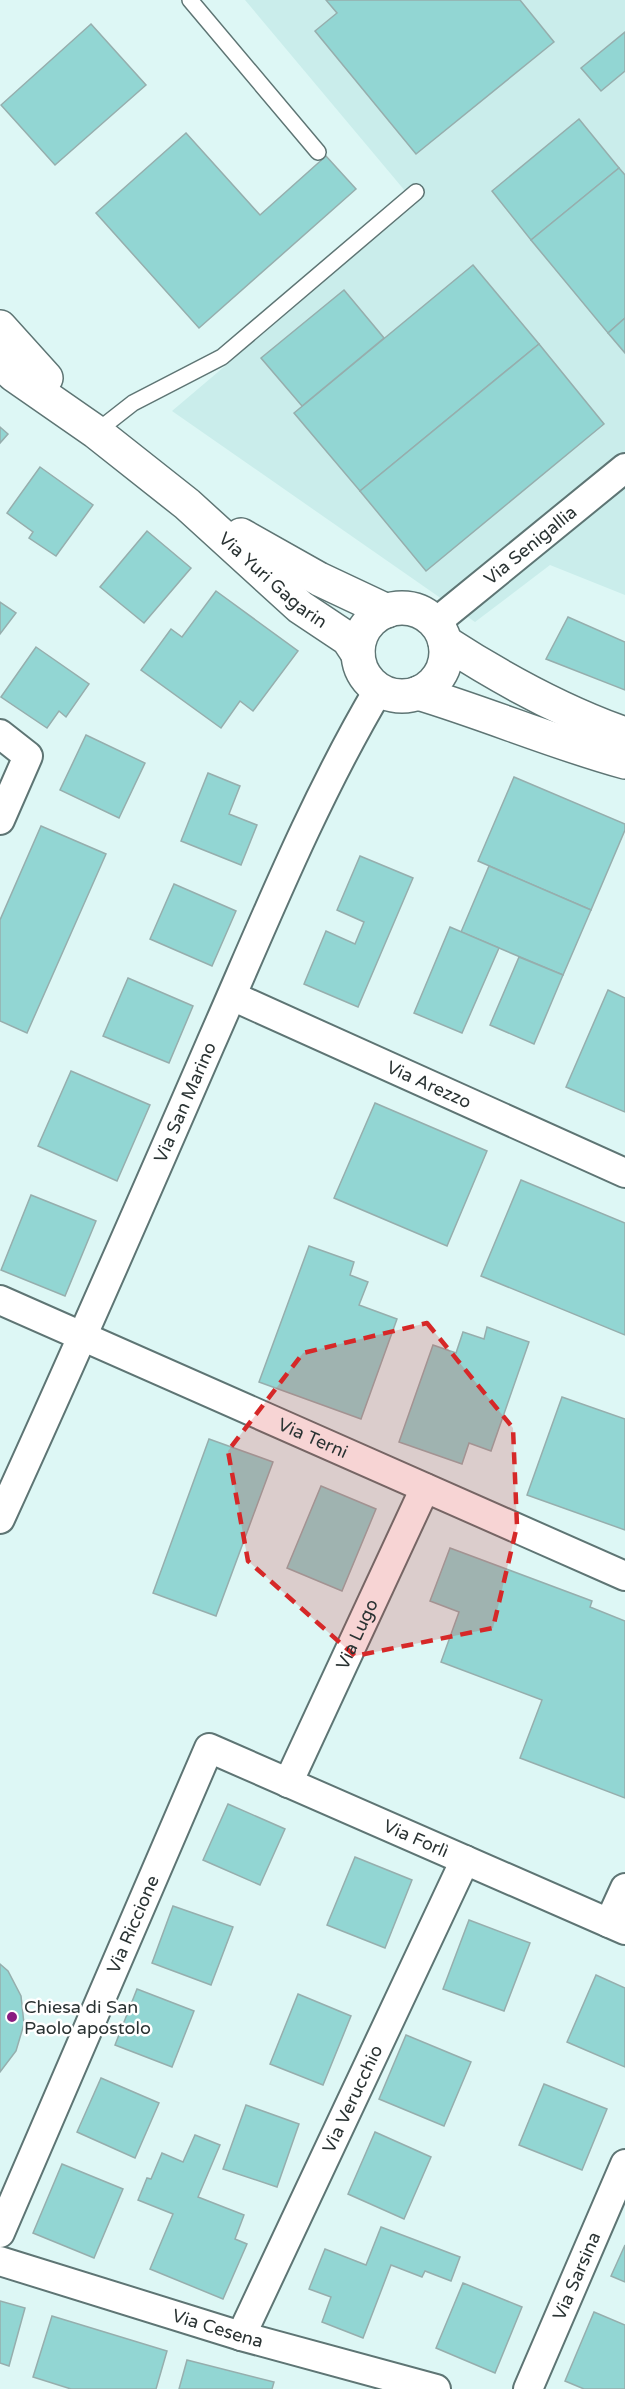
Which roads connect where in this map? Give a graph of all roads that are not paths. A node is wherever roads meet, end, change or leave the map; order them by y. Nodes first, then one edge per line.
1 (190, 0) edge
2 (318, 152) dead end
3 (416, 192) dead end
4 (0, 327) edge
5 (0, 362) edge
6 (96, 432) junction
7 (625, 468) edge
8 (187, 504) junction
9 (387, 611) junction
10 (440, 632) junction
11 (358, 654) junction
12 (379, 689) junction
13 (418, 693) junction
14 (0, 734) edge
15 (625, 734) edge
16 (625, 762) edge
17 (0, 820) edge
18 (232, 996) junction
19 (625, 1173) edge
20 (0, 1300) edge
21 (83, 1338) junction
22 (425, 1488) junction
23 (0, 1519) edge
24 (625, 1575) edge
25 (209, 1748) joint
26 (288, 1782) junction
27 (465, 1860) junction
28 (625, 1888) edge
29 (617, 1926) edge
30 (625, 2164) edge
31 (0, 2233) edge
32 (0, 2261) edge
33 (241, 2336) junction
34 (436, 2389) edge
35 (528, 2389) edge

1 - 2 lane
3 - 6 lane
4 - 6 main road, Via Yuri Gagarin
5 - 6 main road, Via Yuri Gagarin
6 - 8 main road, Via Yuri Gagarin
7 - 10 street, Via Senigallia
8 - 9 main road, Via Yuri Gagarin
8 - 11 main road, Via Yuri Gagarin
9 - 10 main road, Via Yuri Gagarin
9 - 11 main road
10 - 13 main road
10 - 15 main road, Via Yuri Gagarin
11 - 12 main road, Via Yuri Gagarin
12 - 13 main road
12 - 18 street, Via San Marino
13 - 16 main road
14 - 17 street
18 - 19 street, Via Arezzo
18 - 21 street, Via San Marino
20 - 21 street, Via Terni
21 - 22 street, Via Terni
21 - 23 street, Via San Marino
22 - 24 street, Via Terni
22 - 26 street, Via Lugo
25 - 26 street, Via Forlì
25 - 31 street, Via Riccione
26 - 27 street, Via Forlì
27 - 29 street, Via Forlì
27 - 33 street, Via Verucchio
28 - 29 street
30 - 35 street, Via Sarsina
32 - 33 street, Via Cesena
33 - 34 street, Via Cesena

